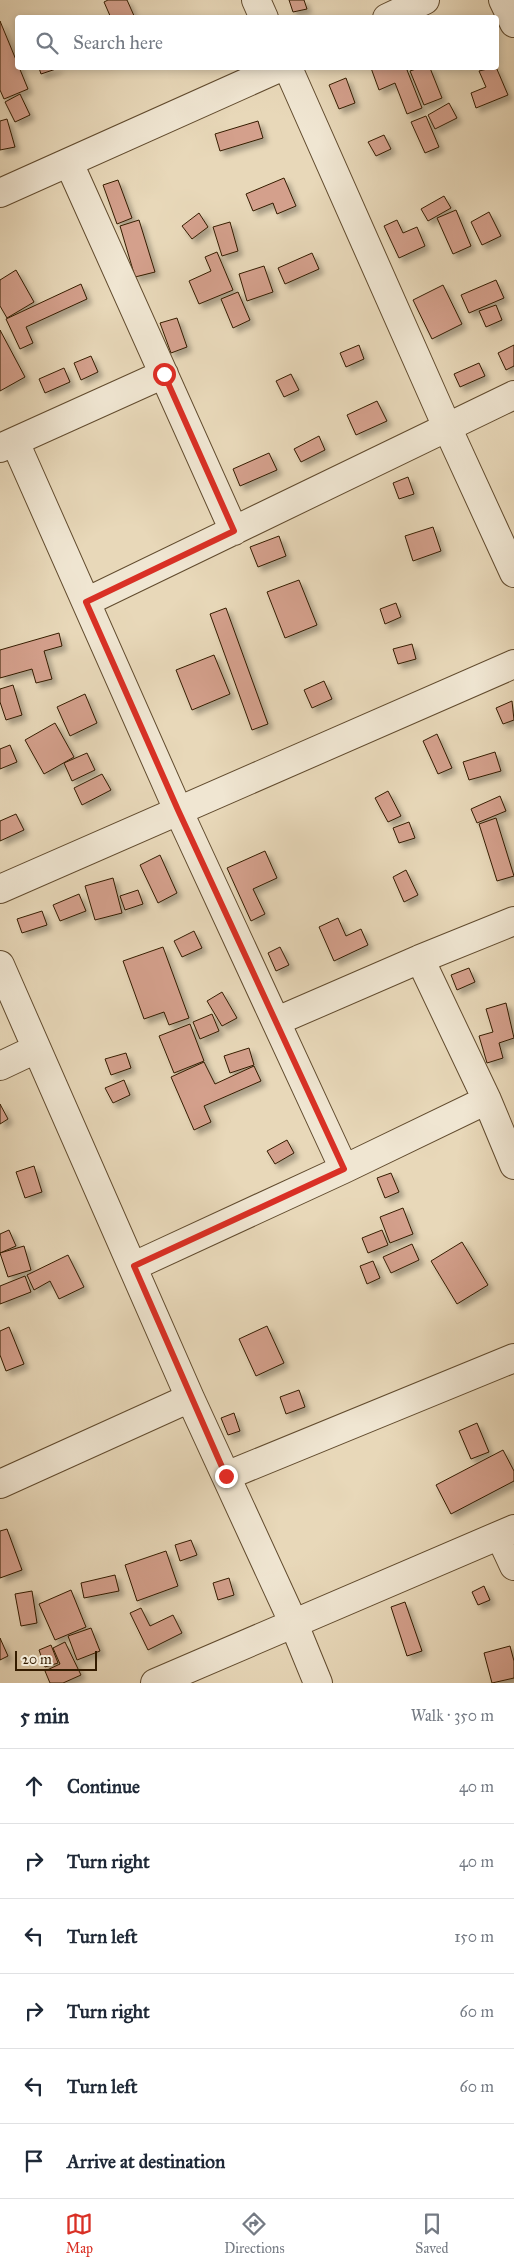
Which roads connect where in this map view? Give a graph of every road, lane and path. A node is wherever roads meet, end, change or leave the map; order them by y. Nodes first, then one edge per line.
1 (256, 0) edge
2 (425, 0) edge
3 (503, 0) edge
4 (263, 15) edge
5 (393, 15) edge
6 (514, 23) edge
7 (275, 70) edge
8 (289, 70) edge
9 (69, 163) junction
10 (0, 193) edge
11 (164, 374) junction
12 (514, 395) edge
13 (447, 427) junction
14 (8, 445) edge
15 (234, 531) junction
16 (514, 573) edge
17 (86, 602) junction
18 (514, 664) edge
19 (178, 810) junction
20 (0, 889) edge
21 (514, 921) edge
22 (420, 959) junction
23 (0, 965) edge
24 (277, 1021) junction
25 (36, 1049) junction
26 (0, 1066) edge
27 (486, 1100) junction
28 (514, 1165) edge
29 (344, 1169) junction
30 (134, 1266) junction
31 (514, 1358) edge
32 (190, 1398) junction
33 (226, 1476) junction
34 (0, 1484) edge
35 (507, 1533) edge
36 (514, 1566) edge
37 (293, 1622) junction
38 (155, 1683) edge
39 (318, 1683) edge

1 - 4 street
2 - 5 street
3 - 6 street
7 - 9 street
8 - 13 street
9 - 10 street
9 - 11 street
11 - 14 street
11 - 15 street
12 - 13 street
13 - 15 street
13 - 16 street
14 - 17 street
15 - 17 street
17 - 19 street
18 - 19 street
19 - 20 street
19 - 24 street
21 - 22 street
22 - 24 street
22 - 27 street
23 - 25 street
24 - 29 street
25 - 26 street
25 - 30 street
27 - 28 street
27 - 29 street
29 - 30 street
30 - 32 street
31 - 33 street
32 - 33 street
32 - 34 street
33 - 37 street
35 - 36 street
35 - 37 street
37 - 38 street
37 - 39 street

